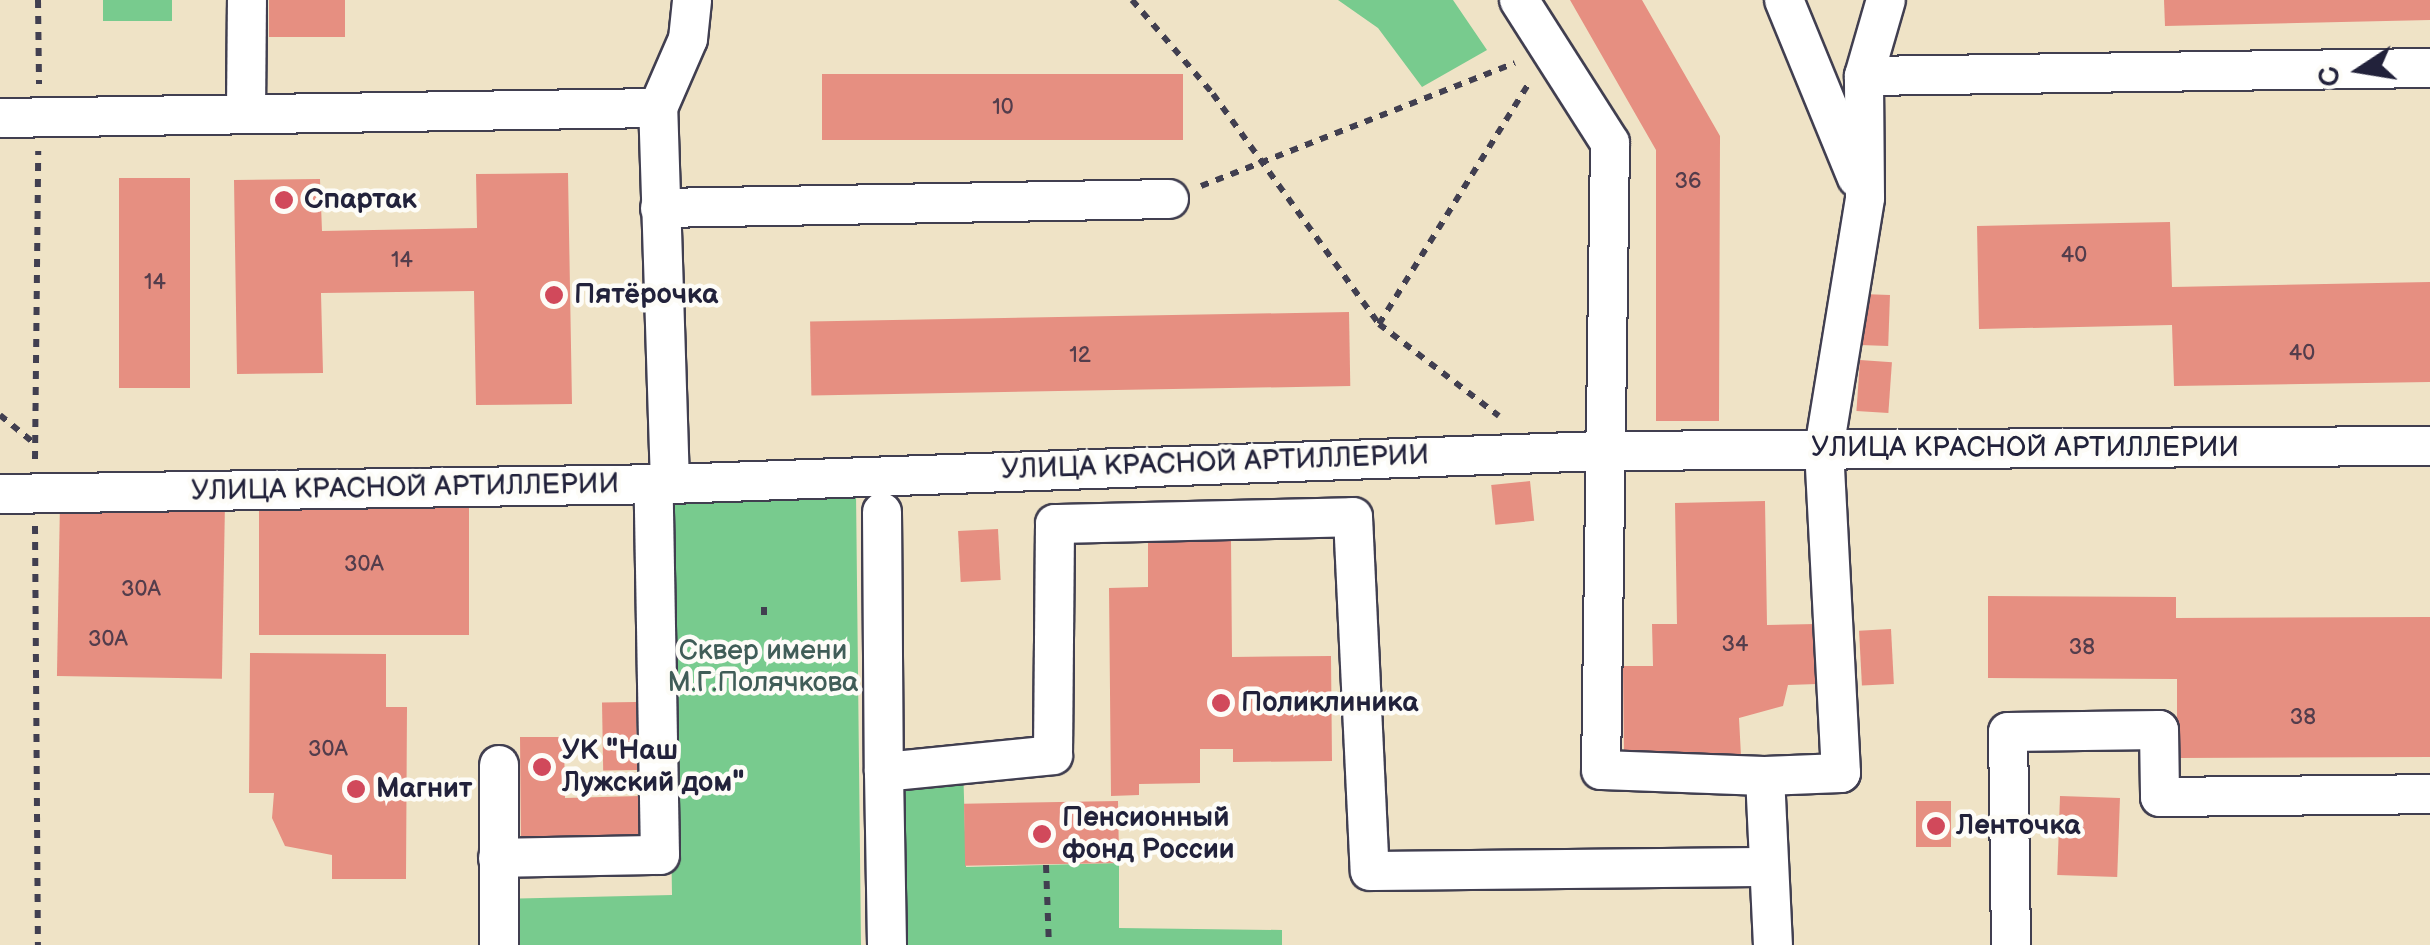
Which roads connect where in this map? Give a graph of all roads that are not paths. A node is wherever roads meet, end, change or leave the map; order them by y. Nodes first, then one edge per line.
1 (247, 0) edge
2 (692, 0) edge
3 (1519, 0) edge
4 (1784, 0) edge
5 (1886, 0) edge
6 (2430, 68) edge
7 (1864, 76) junction
8 (658, 108) junction
9 (246, 112) junction
10 (0, 118) edge
11 (1865, 198) junction
12 (1168, 199) road end
13 (660, 208) junction
14 (2430, 446) edge
15 (1824, 449) junction
16 (1602, 451) junction
17 (18, 493) edge
18 (662, 493) junction
19 (882, 512) dead end
20 (499, 765) dead end
21 (884, 772) junction
22 (1765, 776) junction
23 (2430, 794) edge
24 (498, 858) junction
25 (1764, 867) junction
26 (499, 945) edge
27 (887, 945) edge
28 (1773, 945) edge
29 (2011, 945) edge

1 - 9 street
2 - 8 street
3 - 16 street
4 - 11 street
5 - 7 street
6 - 7 street
7 - 11 street
8 - 9 street
8 - 13 street
9 - 10 street
11 - 15 street
12 - 13 street
13 - 18 street
14 - 15 street, УЛИЦА КРАСНОЙ АРТИЛЛЕРИИ
15 - 16 street, УЛИЦА КРАСНОЙ АРТИЛЛЕРИИ
15 - 22 street
16 - 18 street, УЛИЦА КРАСНОЙ АРТИЛЛЕРИИ
16 - 22 street
17 - 18 street, УЛИЦА КРАСНОЙ АРТИЛЛЕРИИ
18 - 24 street
19 - 21 street
20 - 24 street
21 - 25 street
21 - 27 street
22 - 25 street
23 - 29 street
24 - 26 street
25 - 28 street

